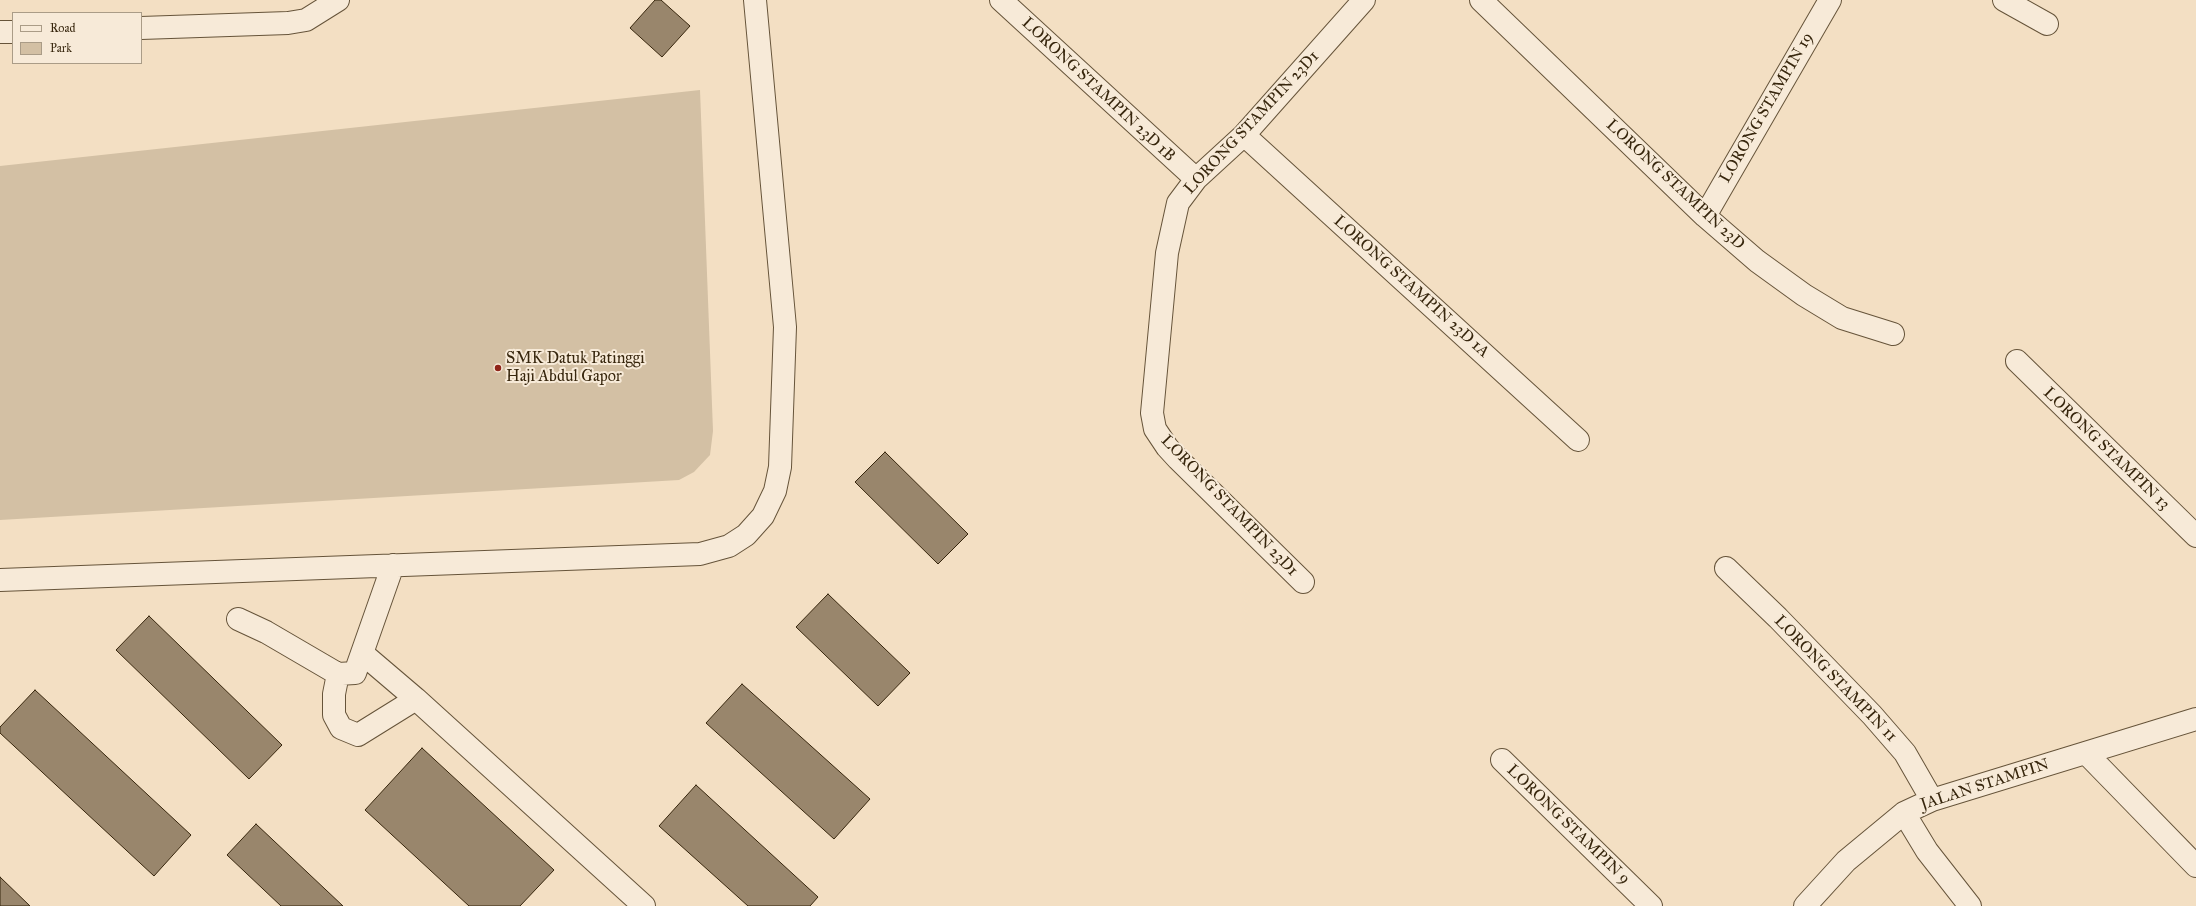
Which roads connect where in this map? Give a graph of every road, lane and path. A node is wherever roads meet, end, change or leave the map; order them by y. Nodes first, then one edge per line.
1 (338, 0) edge
2 (755, 0) edge
3 (1000, 0) edge
4 (1364, 0) edge
5 (1481, 0) edge
6 (1830, 0) edge
7 (2004, 0) edge
8 (2047, 24) dead end
9 (142, 28) edge
10 (0, 32) edge
11 (12, 32) edge
12 (1244, 135) junction
13 (1196, 179) junction
14 (1705, 216) junction
15 (1893, 334) dead end
16 (2017, 361) dead end
17 (1578, 440) dead end
18 (2196, 536) edge
19 (393, 565) junction
20 (1726, 568) dead end
21 (0, 580) edge
22 (1303, 582) dead end
23 (238, 619) dead end
24 (362, 653) junction
25 (338, 674) junction
26 (416, 699) junction
27 (2196, 719) edge
28 (2086, 753) junction
29 (1502, 760) dead end
30 (1932, 800) junction
31 (1904, 813) junction
32 (2196, 866) edge
33 (643, 906) edge
34 (1651, 906) edge
35 (1805, 906) edge
36 (1970, 906) edge

1 - 9 street
2 - 19 street
3 - 13 street, LORONG STAMPIN 23D 1B
4 - 12 street, LORONG STAMPIN 23D1
5 - 14 street, LORONG STAMPIN 23D
6 - 14 street, LORONG STAMPIN 19
7 - 8 street
10 - 11 street
12 - 13 street, LORONG STAMPIN 23D1
12 - 17 street, LORONG STAMPIN 23D 1A
13 - 22 street, LORONG STAMPIN 23D1
14 - 15 street, LORONG STAMPIN 23D
16 - 18 street, LORONG STAMPIN 13
19 - 21 street
19 - 24 street
20 - 30 street, LORONG STAMPIN 11
23 - 25 street
24 - 25 street
24 - 26 street
25 - 26 street
26 - 33 street
27 - 28 street, JALAN STAMPIN
28 - 30 street, JALAN STAMPIN
28 - 32 street
29 - 34 street, LORONG STAMPIN 9
30 - 31 street, JALAN STAMPIN
31 - 35 street, JALAN STAMPIN
31 - 36 street

